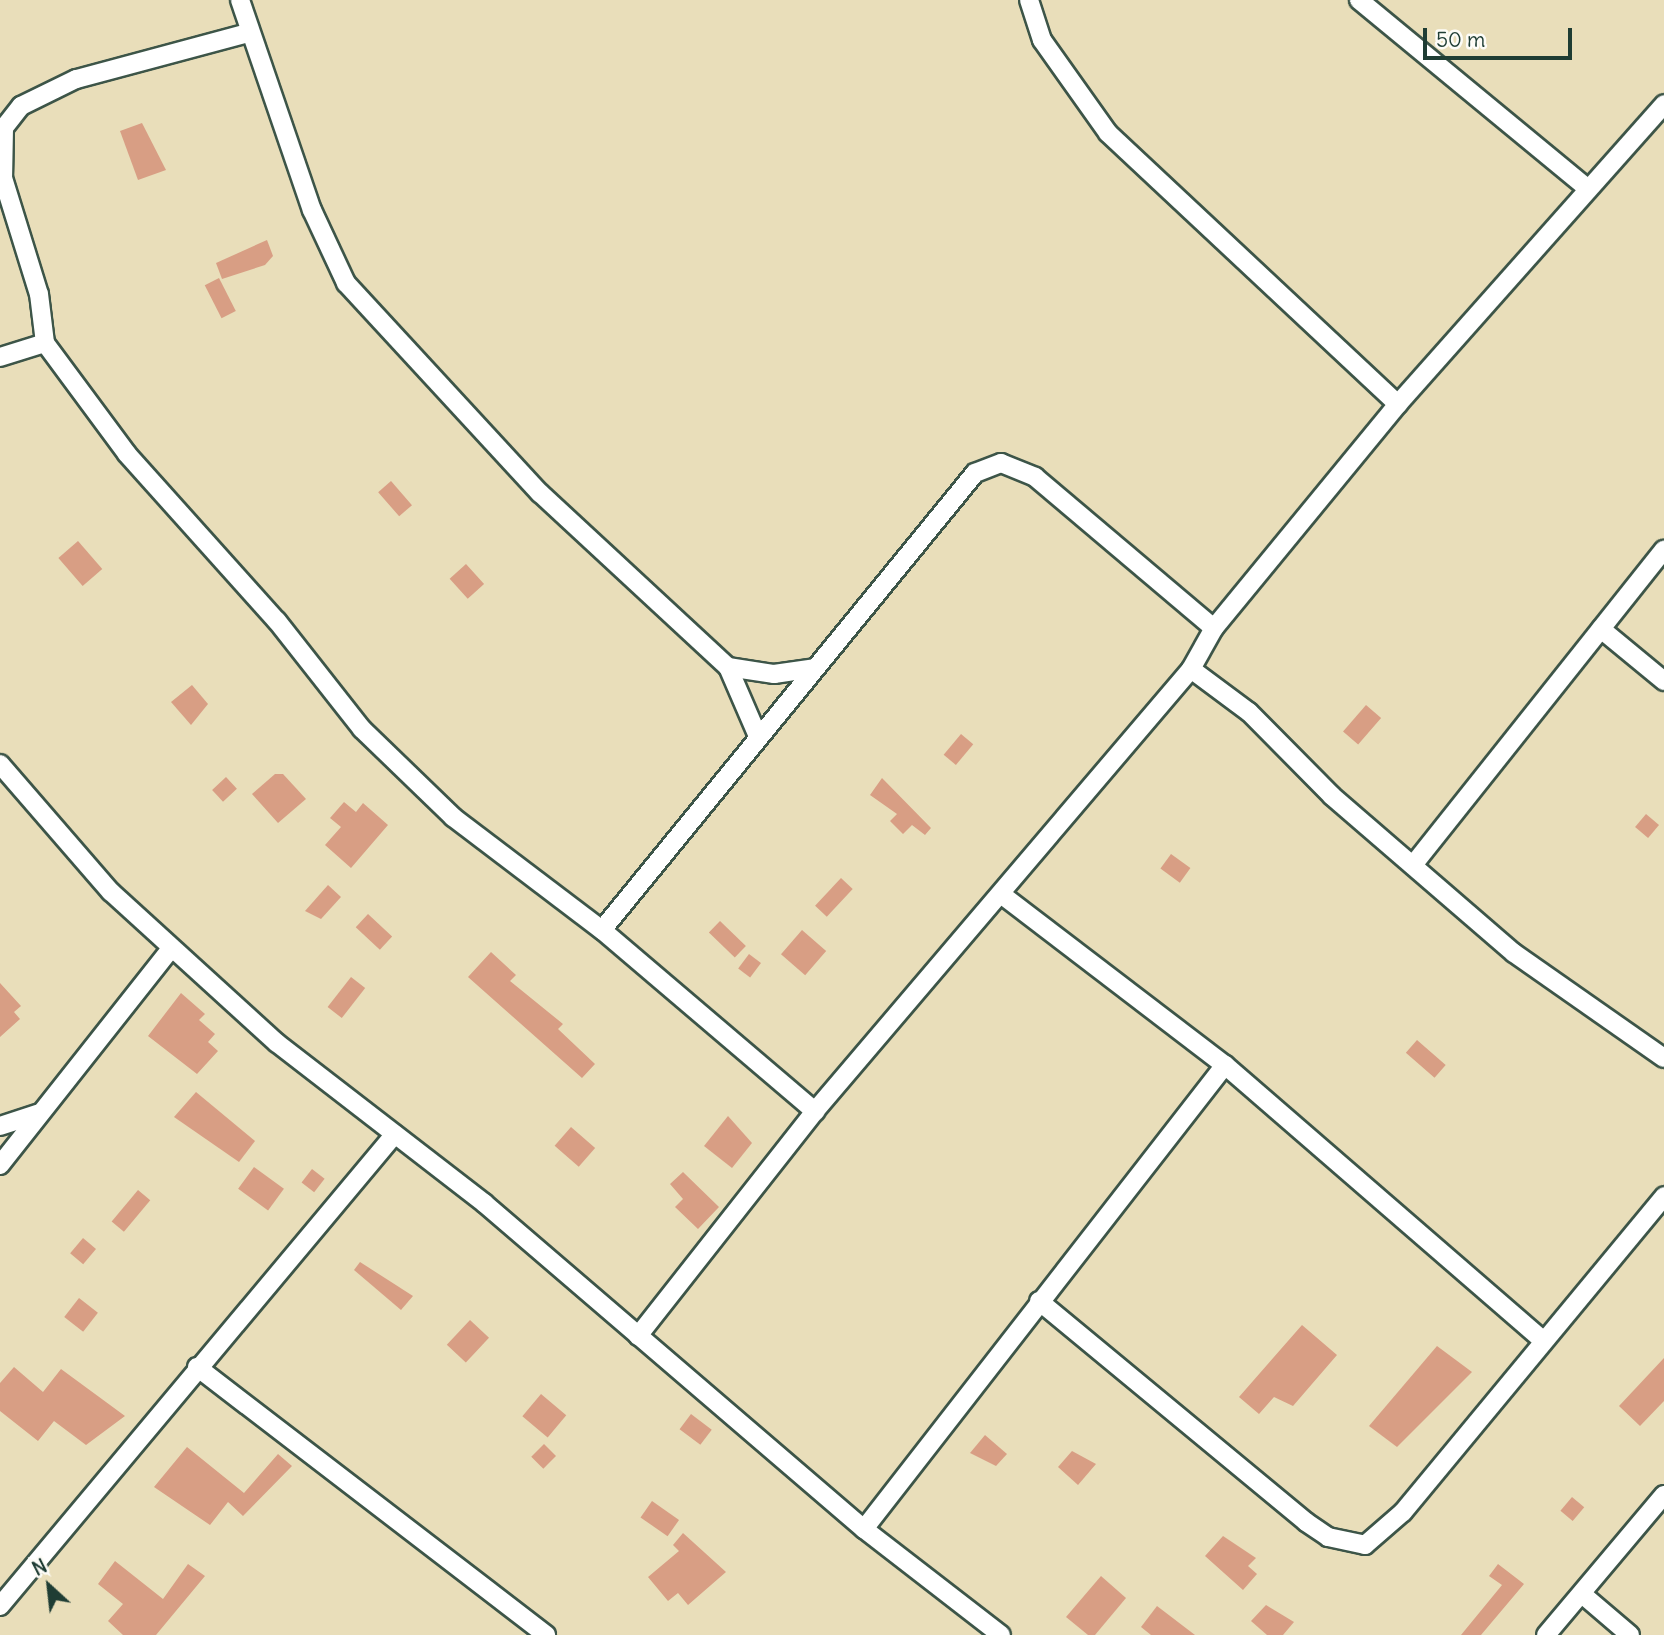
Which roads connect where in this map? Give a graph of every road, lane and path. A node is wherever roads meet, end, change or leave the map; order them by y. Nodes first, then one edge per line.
1 (240, 0) edge
2 (1029, 0) edge
3 (1359, 0) edge
4 (248, 33) junction
5 (1664, 104) edge
6 (1585, 186) junction
7 (45, 343) junction
8 (0, 357) edge
9 (1398, 404) junction
10 (1664, 550) edge
11 (1214, 628) junction
12 (1601, 629) junction
13 (728, 667) junction
14 (816, 668) junction
15 (1191, 669) junction
16 (1664, 681) edge
17 (757, 734) junction
18 (0, 765) edge
19 (1413, 865) junction
20 (1001, 894) junction
21 (602, 930) junction
22 (170, 950) junction
23 (1664, 1058) edge
24 (1225, 1065) junction
25 (815, 1111) junction
26 (38, 1114) junction
27 (0, 1126) edge
28 (395, 1134) junction
29 (0, 1165) edge
30 (1664, 1196) edge
31 (1039, 1301) junction
32 (638, 1336) junction
33 (1542, 1340) junction
34 (197, 1367) junction
35 (1664, 1495) edge
36 (864, 1529) junction
37 (1582, 1594) junction
38 (0, 1606) edge
39 (546, 1635) edge
40 (1001, 1635) edge
41 (1546, 1635) edge
42 (1630, 1635) edge

1 - 4 street
2 - 9 street
3 - 6 street
4 - 7 street
4 - 13 street
5 - 6 street
6 - 9 street
7 - 8 street
7 - 21 street
9 - 11 street
10 - 12 street
11 - 14 street
11 - 15 street
12 - 16 street
12 - 19 street
13 - 14 street
13 - 17 street
14 - 17 street
15 - 19 street
15 - 20 street
17 - 21 street
18 - 22 street
19 - 23 street
20 - 24 street
20 - 25 street
21 - 25 street
22 - 26 street
22 - 28 street
24 - 31 street
24 - 33 street
25 - 32 street
26 - 27 street
26 - 29 street
28 - 32 street
28 - 34 street
30 - 33 street
31 - 33 street
31 - 36 street
32 - 36 street
34 - 38 street
34 - 39 street
35 - 37 street
36 - 40 street
37 - 41 street
37 - 42 street

